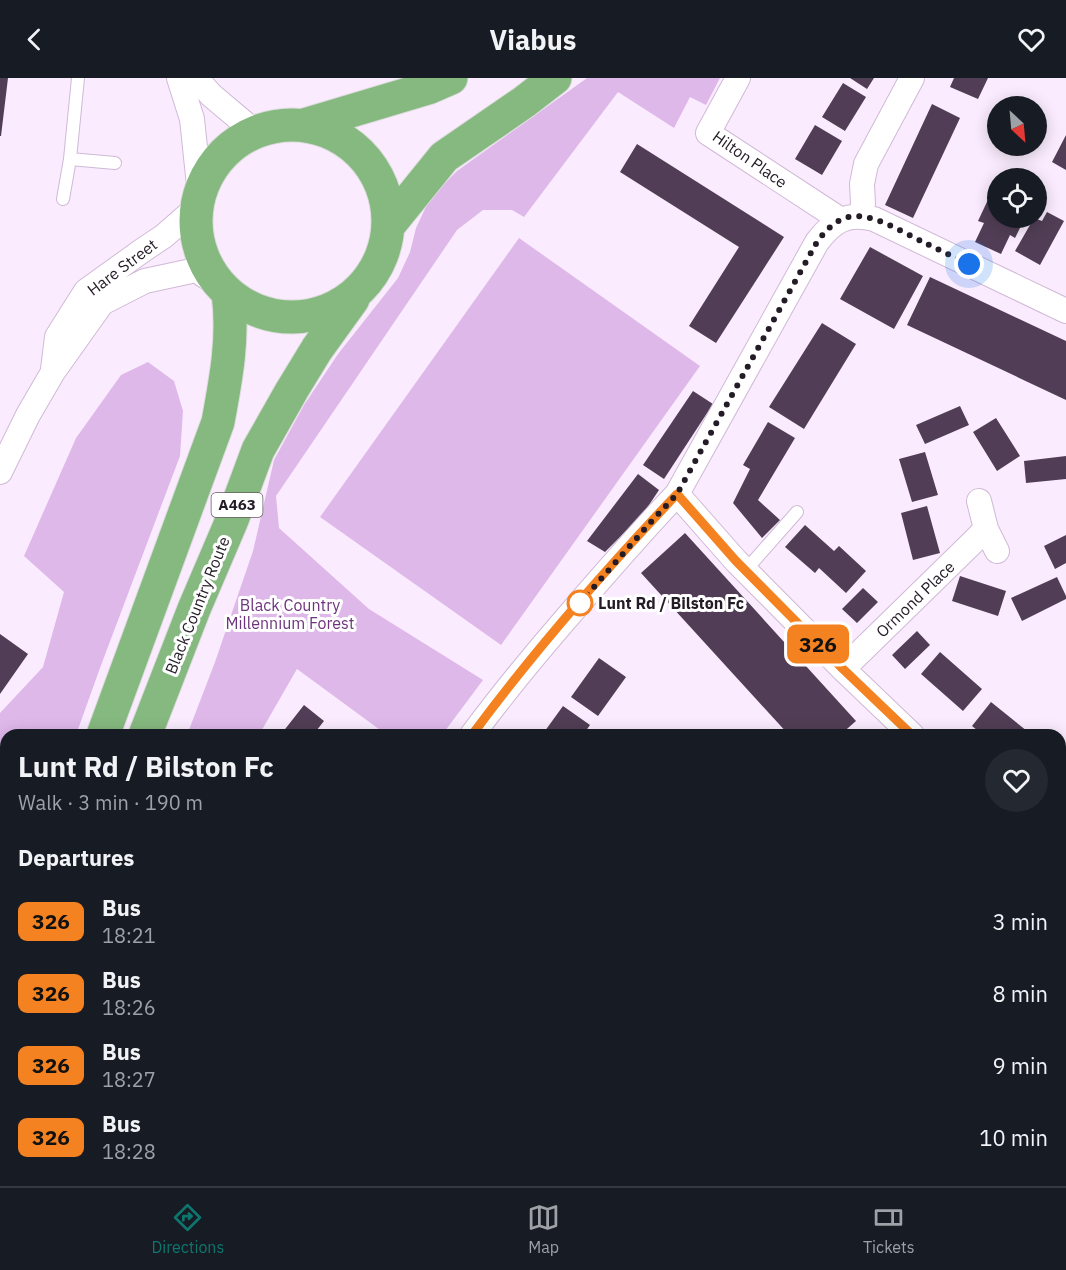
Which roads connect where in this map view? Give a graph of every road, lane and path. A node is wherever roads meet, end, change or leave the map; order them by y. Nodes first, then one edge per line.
1 (78, 78) edge
2 (179, 78) edge
3 (196, 78) edge
4 (451, 78) edge
5 (555, 78) edge
6 (738, 78) edge
7 (912, 78) edge
8 (304, 125) junction
9 (255, 132) junction
10 (70, 159) junction
11 (115, 163) dead end
12 (63, 199) dead end
13 (198, 201) junction
14 (851, 218) junction
15 (388, 225) junction
16 (225, 290) junction
17 (359, 290) junction
18 (1066, 311) edge
19 (53, 372) junction
20 (0, 472) edge
21 (677, 494) junction
22 (979, 501) dead end
23 (797, 512) dead end
24 (986, 528) junction
25 (997, 551) dead end
26 (746, 571) junction
27 (843, 669) junction
28 (105, 729) edge
29 (147, 729) edge
30 (476, 729) edge
31 (906, 729) edge

1 - 10 lane
2 - 13 street
3 - 9 street
4 - 8 highway
5 - 15 highway
6 - 14 street, Hilton Place
7 - 14 street
8 - 9 highway
8 - 15 highway
9 - 13 highway
10 - 11 lane
10 - 12 lane
13 - 16 highway
13 - 19 street, Hare Street
14 - 18 street
14 - 21 street
15 - 17 highway
16 - 17 highway
16 - 19 street, Hare Street
16 - 28 highway, A463
17 - 29 highway, Black Country Route / A463
19 - 20 street, Hare Street
21 - 26 street
21 - 30 street
22 - 24 street
23 - 26 lane
24 - 25 street
24 - 27 street, Ormond Place
26 - 27 street
27 - 31 street

